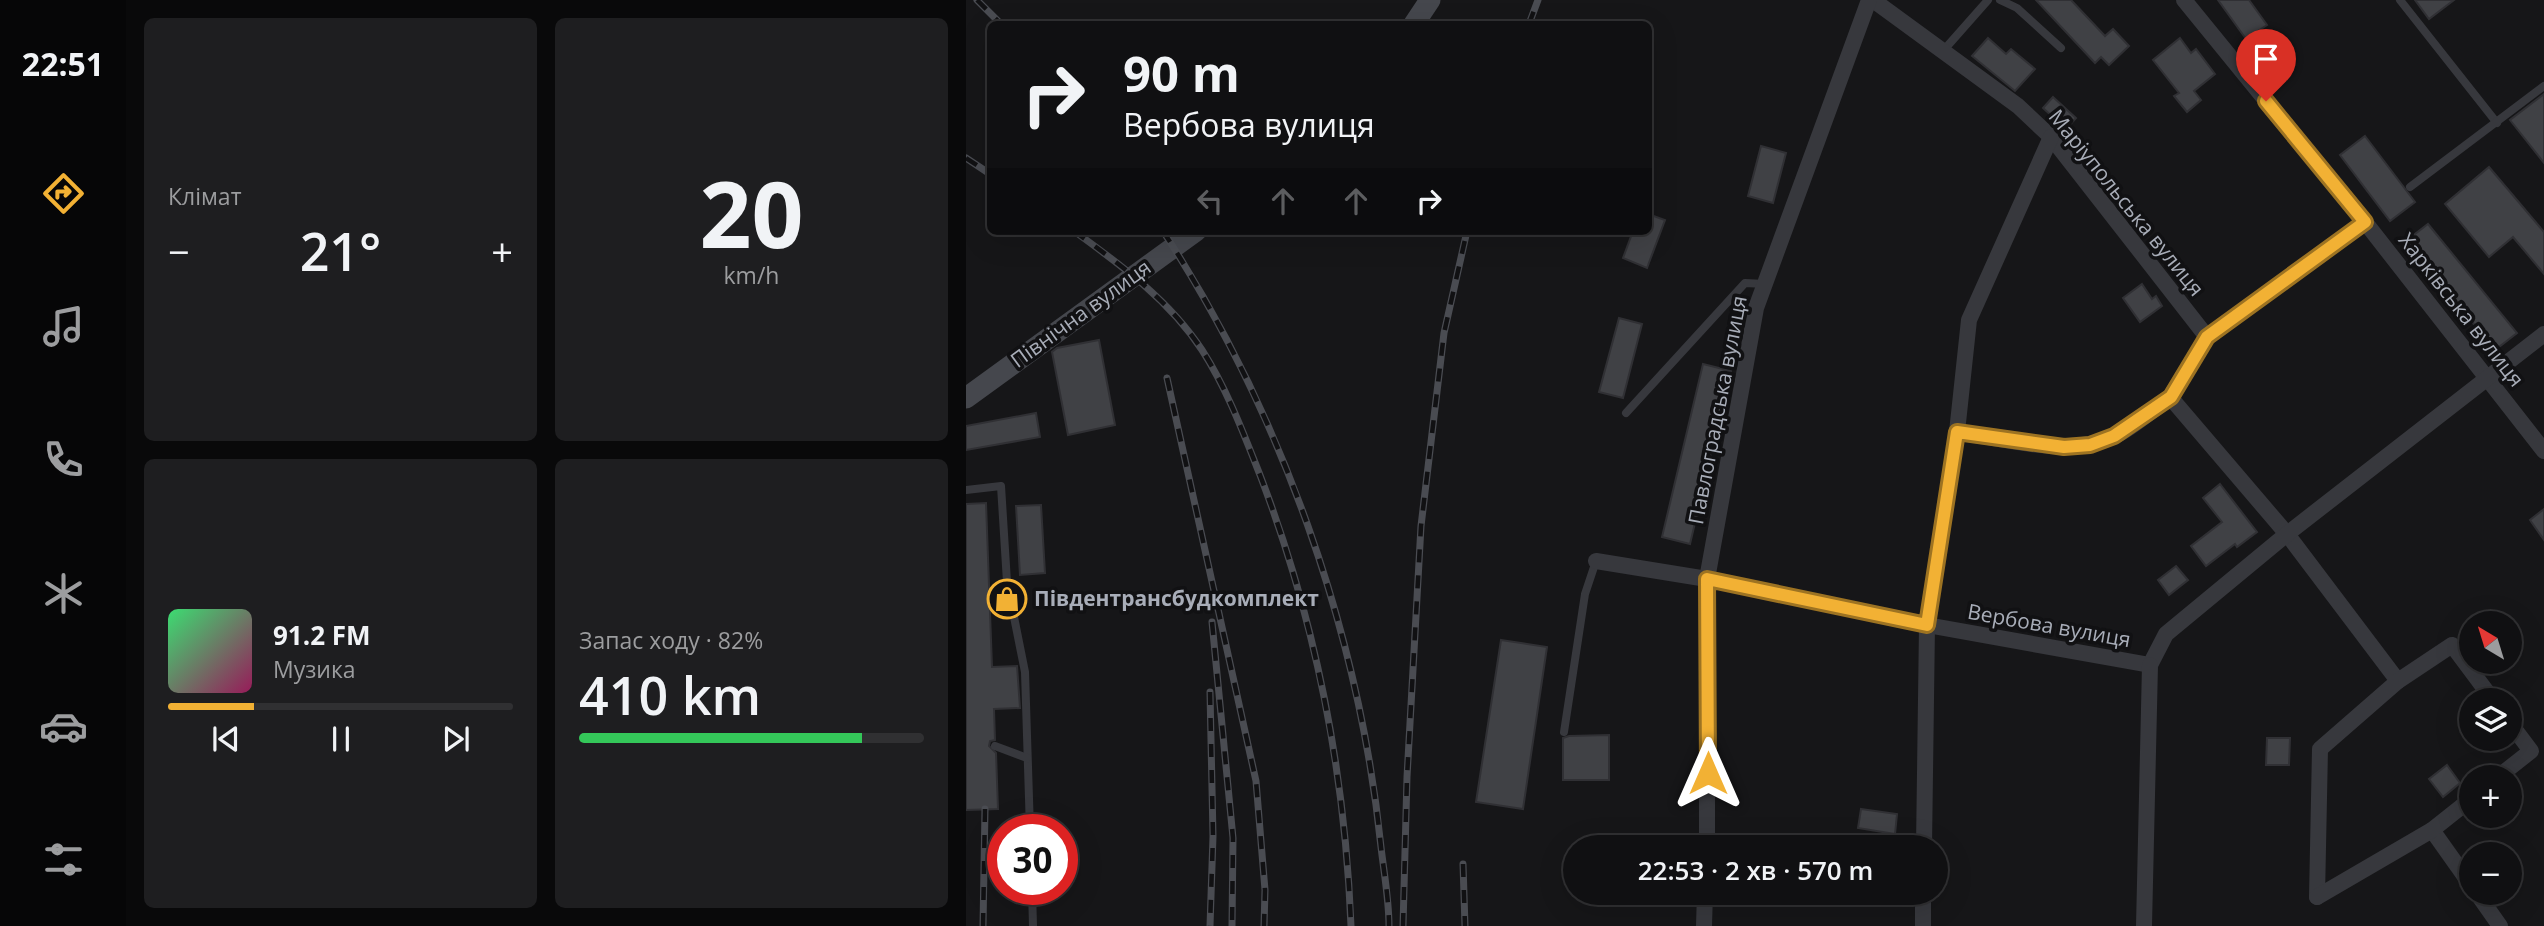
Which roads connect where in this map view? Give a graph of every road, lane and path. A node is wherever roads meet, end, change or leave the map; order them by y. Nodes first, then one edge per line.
1 (1430, 0) edge
2 (1871, 0) edge
3 (1987, 0) edge
4 (2000, 0) edge
5 (2184, 0) edge
6 (2400, 0) edge
7 (1416, 21) edge
8 (2061, 48) dead end
9 (1943, 51) junction
10 (2544, 86) edge
11 (2497, 123) junction
12 (2051, 137) junction
13 (2410, 187) dead end
14 (2365, 222) junction
15 (1190, 235) edge
16 (1765, 284) junction
17 (2544, 334) edge
18 (2207, 337) junction
19 (2488, 379) junction
20 (2171, 397) junction
21 (966, 398) edge
22 (1626, 414) dead end
23 (1957, 432) junction
24 (2544, 451) edge
25 (966, 489) edge
26 (2287, 534) junction
27 (1596, 561) joint
28 (1707, 579) junction
29 (1927, 625) junction
30 (2150, 666) junction
31 (2398, 681) junction
32 (2484, 688) edge
33 (1564, 732) dead end
34 (2522, 739) edge
35 (995, 746) dead end
36 (1027, 758) junction
37 (2513, 765) edge
38 (2459, 809) edge
39 (1029, 814) edge
40 (2432, 830) junction
41 (1707, 835) edge
42 (1924, 835) edge
43 (2459, 868) edge
44 (1032, 905) edge
45 (1705, 905) edge
46 (1923, 905) edge
47 (2485, 905) edge
48 (1033, 926) edge
49 (1704, 926) edge
50 (1923, 926) edge
51 (2144, 926) edge
52 (2500, 926) edge

1 - 7 street
2 - 9 street, Маріупольська вулиця
2 - 16 street, Павлоградська вулиця
3 - 9 lane
4 - 8 lane
5 - 14 street, Харківська вулиця
6 - 11 lane
9 - 12 street, Маріупольська вулиця
10 - 11 lane
11 - 13 lane
12 - 18 street, Маріупольська вулиця
12 - 23 street
14 - 18 street
14 - 19 street, Харківська вулиця
15 - 21 street, Північна вулиця
16 - 22 lane
16 - 28 street, Павлоградська вулиця
17 - 19 street, Вербова вулиця
18 - 20 street
19 - 24 street, Харківська вулиця
19 - 26 street, Вербова вулиця
20 - 23 street
20 - 26 street
23 - 29 street
25 - 36 lane
26 - 30 street, Вербова вулиця
26 - 31 street
27 - 28 street, Вербова вулиця
27 - 33 lane
28 - 29 street, Вербова вулиця
28 - 41 street, Павлоградська вулиця
29 - 30 street, Вербова вулиця
29 - 42 street
30 - 51 street
31 - 32 street
31 - 40 street
34 - 37 street
35 - 36 lane
36 - 39 lane
38 - 40 street
40 - 43 street
44 - 48 lane
45 - 49 street
46 - 50 street
47 - 52 street

